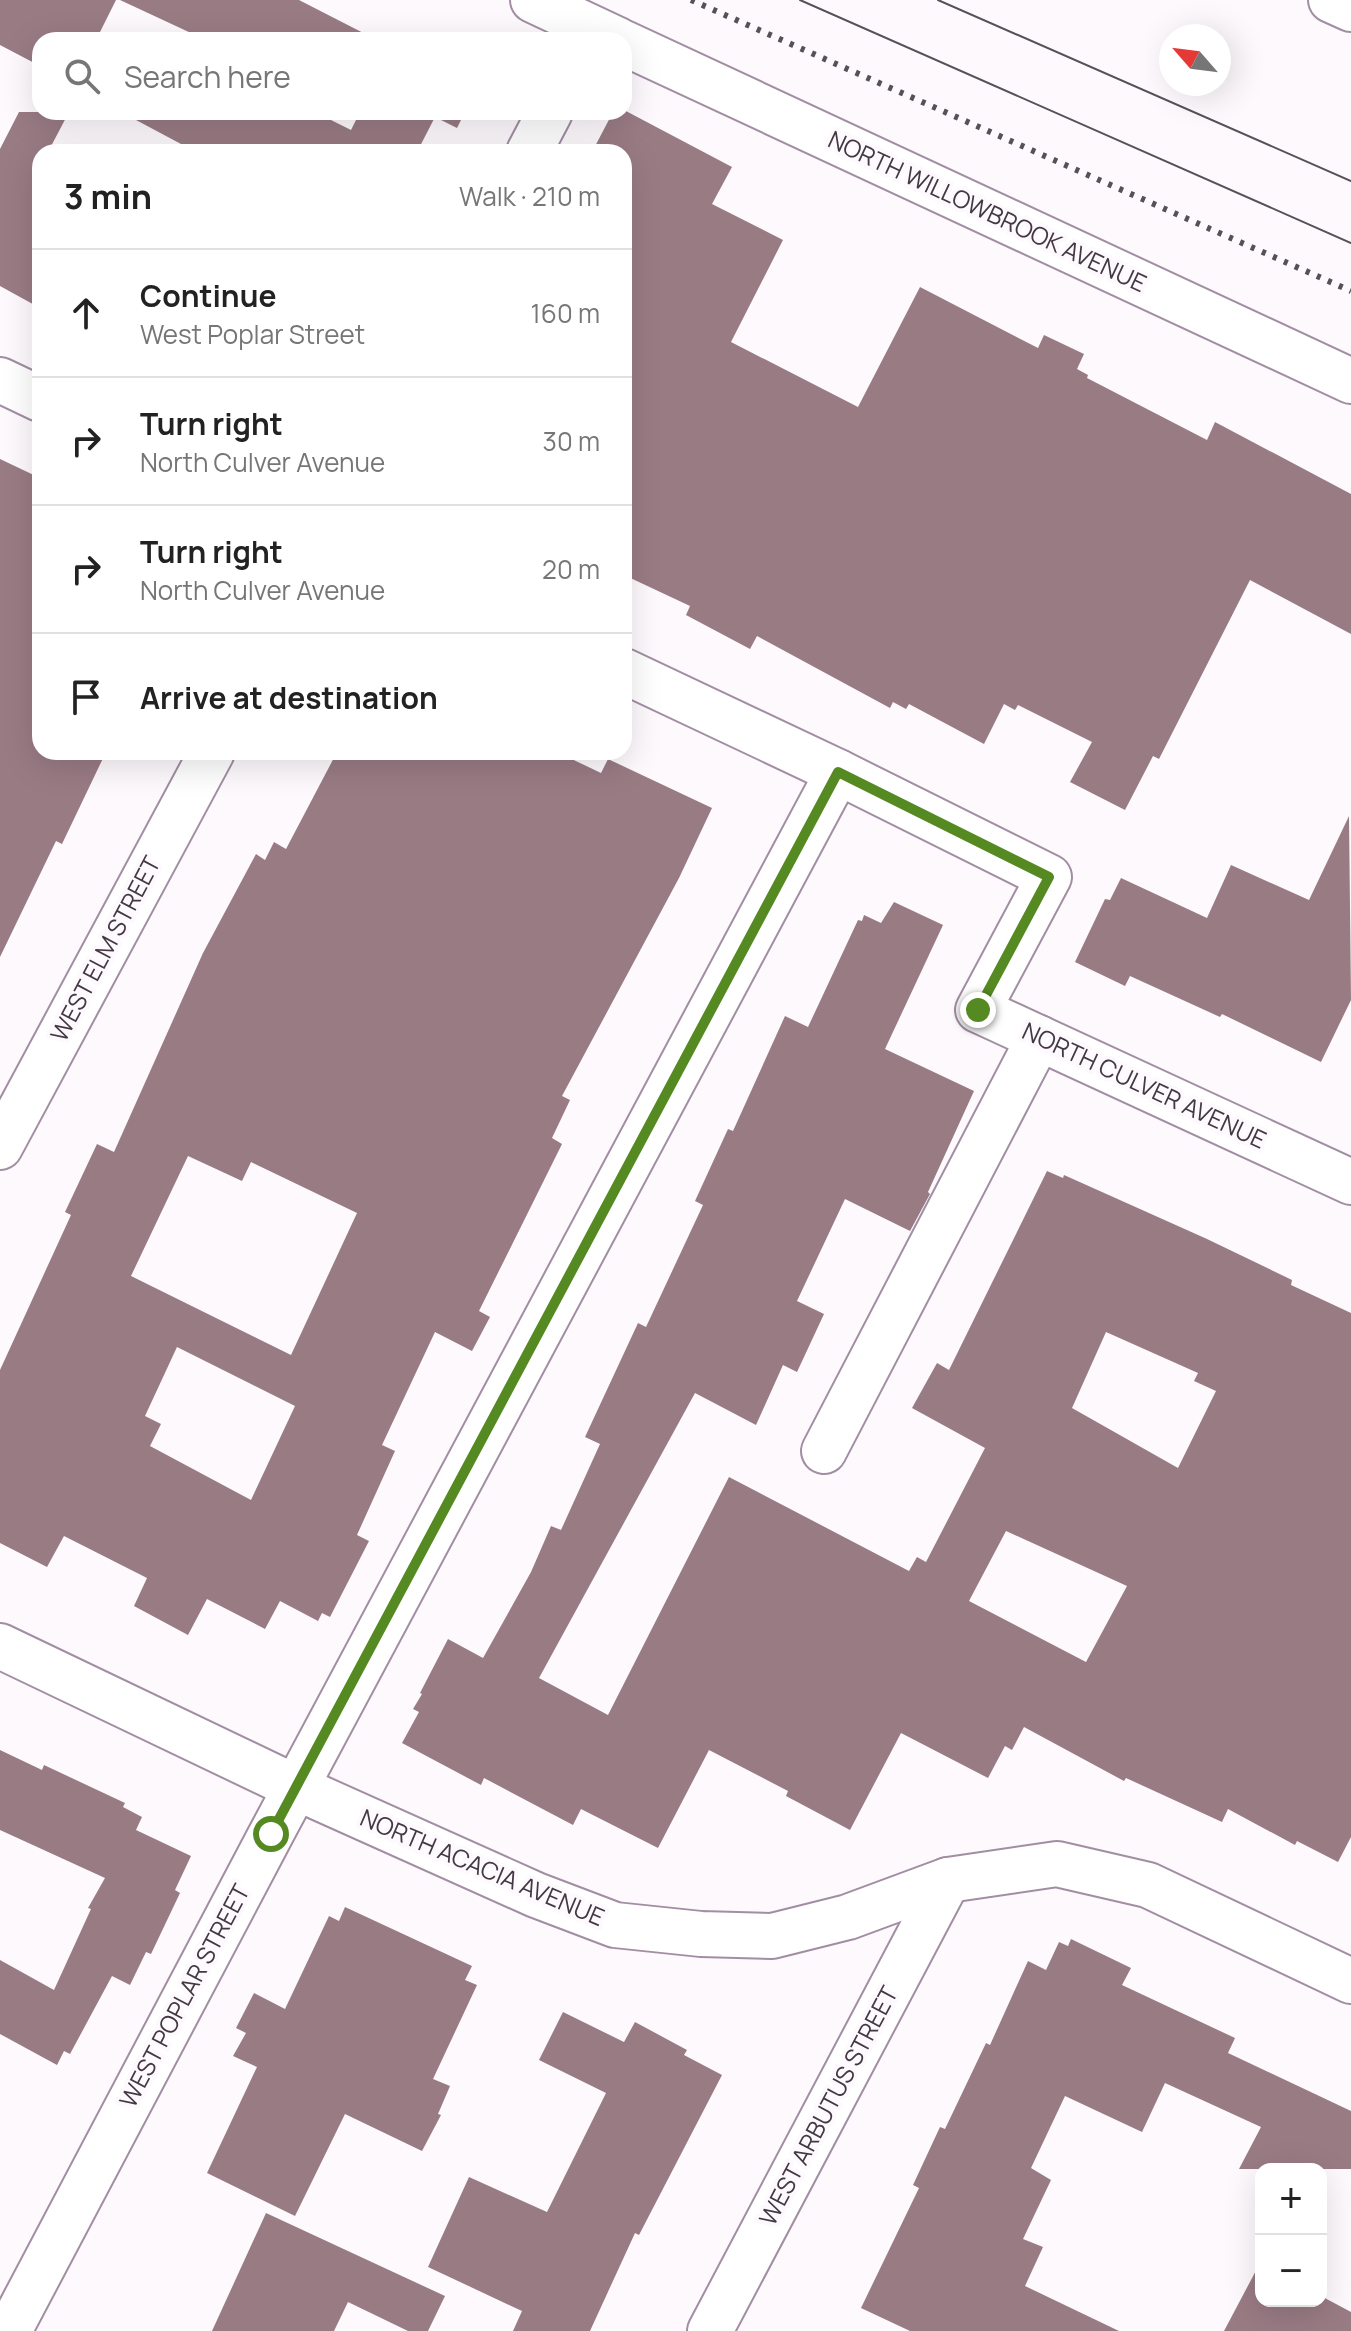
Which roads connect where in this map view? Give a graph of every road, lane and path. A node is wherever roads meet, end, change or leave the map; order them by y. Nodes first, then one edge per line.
1 (533, 0) edge
2 (1331, 0) edge
3 (1351, 9) edge
4 (606, 30) edge
5 (632, 42) edge
6 (546, 120) edge
7 (533, 144) edge
8 (0, 380) edge
9 (1351, 381) edge
10 (32, 395) edge
11 (632, 675) edge
12 (208, 760) edge
13 (838, 772) junction
14 (1039, 1038) junction
15 (0, 1147) edge
16 (1351, 1182) edge
17 (824, 1451) dead end
18 (0, 1646) edge
19 (295, 1787) junction
20 (948, 1880) junction
21 (1351, 1981) edge
22 (9, 2331) edge
23 (710, 2331) edge

1 - 4 street, NORTH WILLOWBROOK AVENUE
2 - 3 street
5 - 9 street, NORTH WILLOWBROOK AVENUE
6 - 7 street
8 - 10 street
11 - 13 street, NORTH CULVER AVENUE
12 - 15 street, WEST ELM STREET
13 - 14 street, NORTH CULVER AVENUE
13 - 19 street, WEST POPLAR STREET
14 - 16 street, NORTH CULVER AVENUE
14 - 17 street
18 - 19 street, NORTH ACACIA AVENUE
19 - 20 street, NORTH ACACIA AVENUE
19 - 22 street, WEST POPLAR STREET
20 - 21 street, NORTH ACACIA AVENUE
20 - 23 street, WEST ARBUTUS STREET

